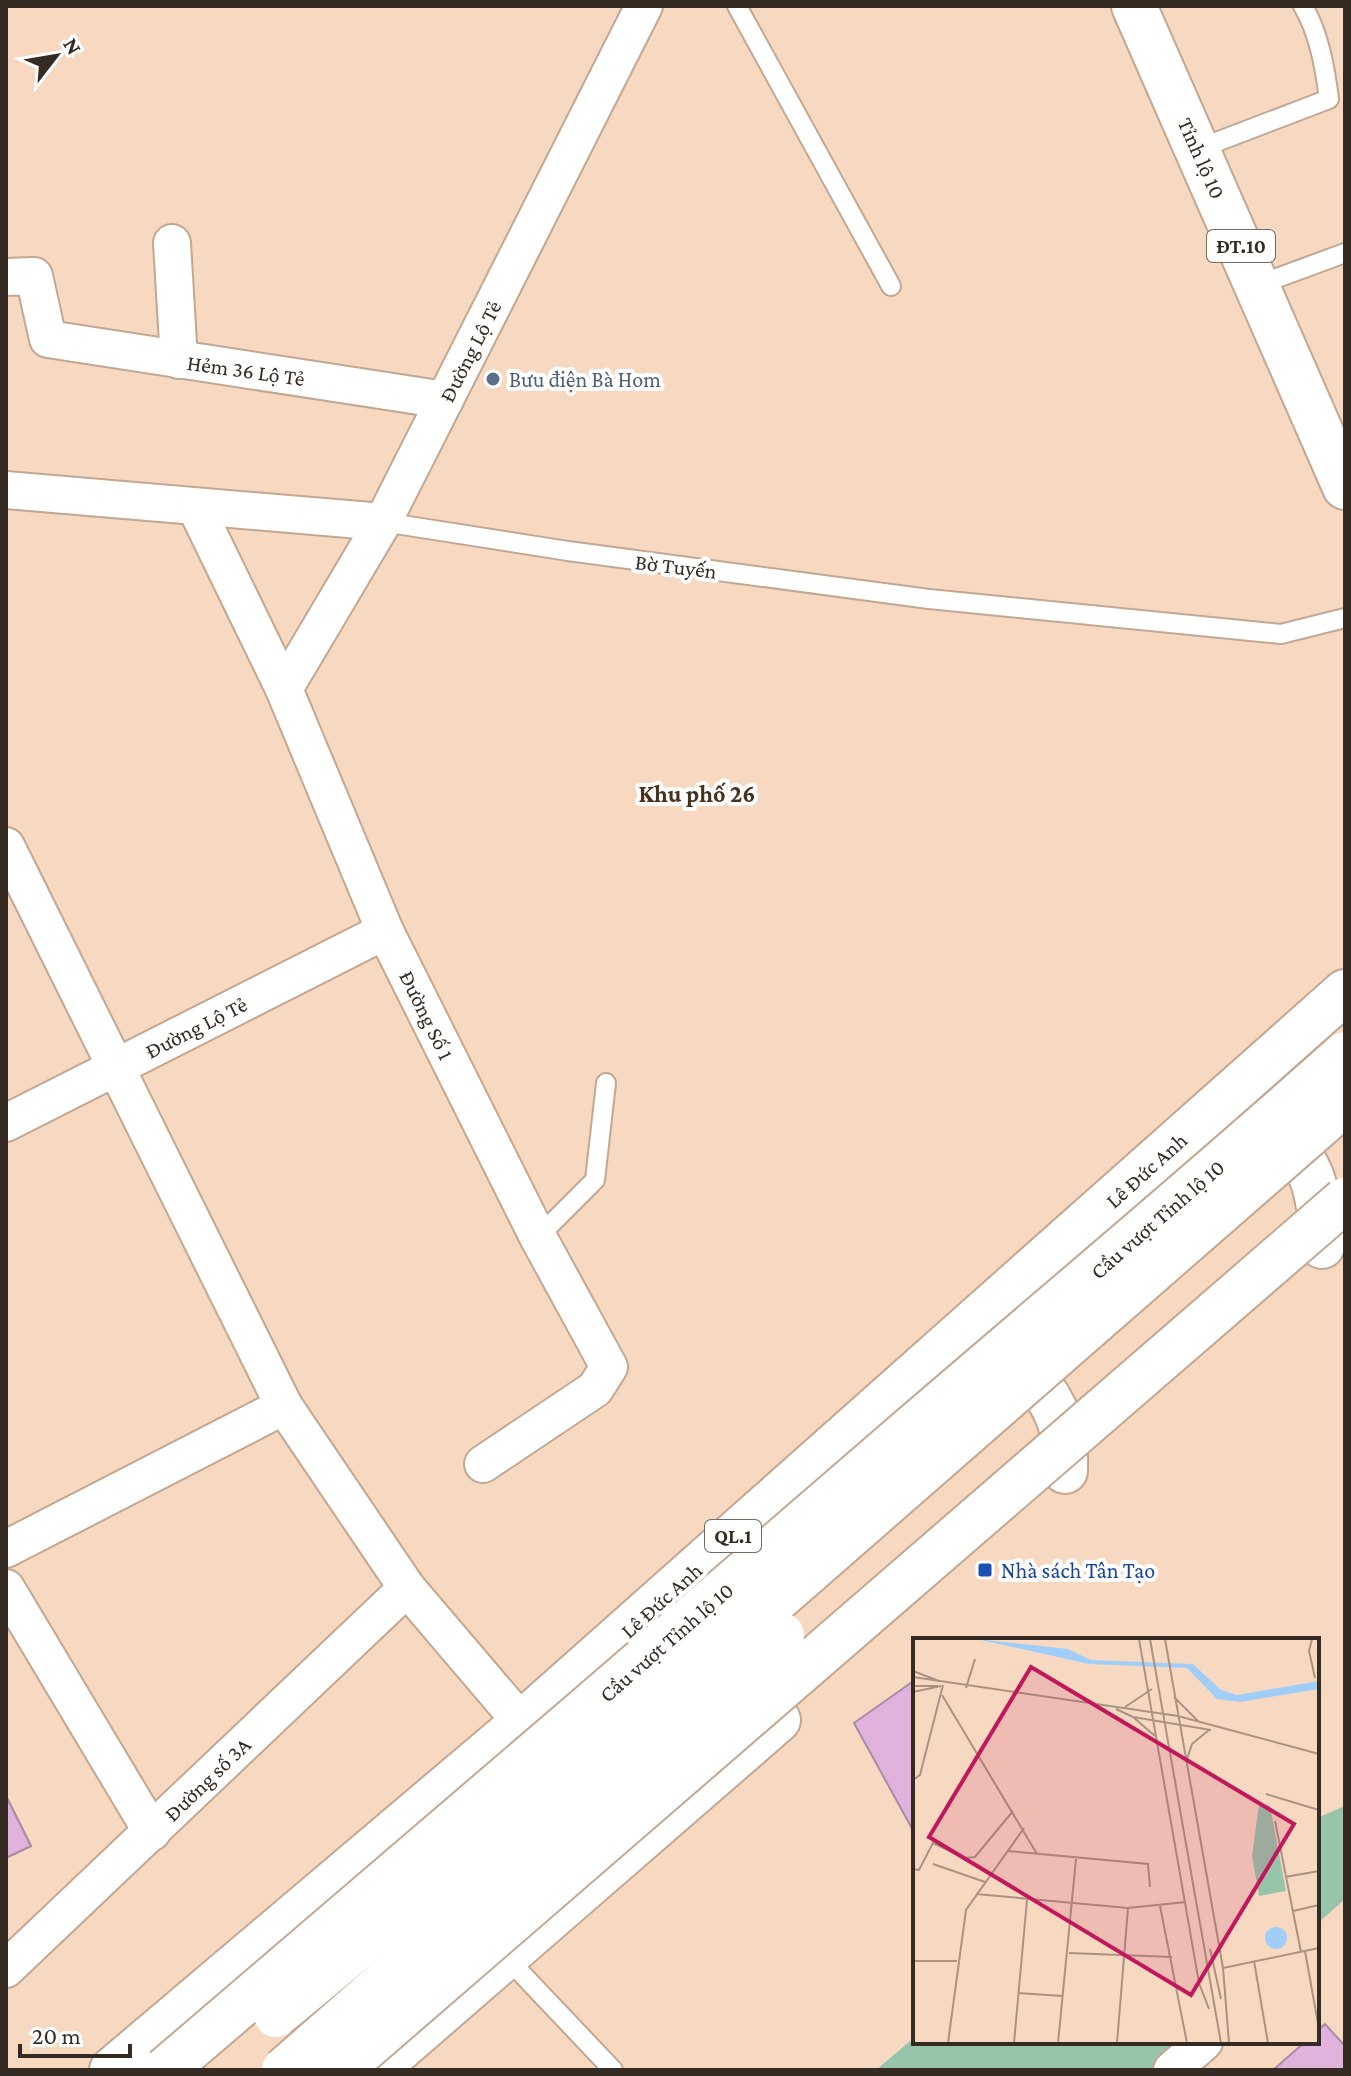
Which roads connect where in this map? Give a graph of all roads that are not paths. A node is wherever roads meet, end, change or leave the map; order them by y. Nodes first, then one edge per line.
1 (644, 6) edge
2 (737, 6) edge
3 (1134, 6) edge
4 (1303, 6) edge
5 (1198, 149) junction
6 (172, 243) dead end
7 (1345, 253) edge
8 (6, 277) edge
9 (1258, 285) junction
10 (891, 286) dead end
11 (179, 360) junction
12 (445, 400) junction
13 (1337, 444) edge
14 (1345, 487) edge
15 (6, 490) edge
16 (196, 508) junction
17 (383, 522) junction
18 (1345, 618) edge
19 (284, 689) junction
20 (6, 846) edge
21 (385, 931) junction
22 (1345, 992) edge
23 (1345, 1054) edge
24 (114, 1069) junction
25 (606, 1083) dead end
26 (1345, 1103) edge
27 (1211, 1111) junction
28 (6, 1123) edge
29 (1345, 1143) edge
30 (1339, 1226) edge
31 (538, 1237) junction
32 (953, 1341) junction
33 (284, 1406) junction
34 (483, 1464) dead end
35 (1065, 1471) junction
36 (6, 1549) edge
37 (6, 1588) edge
38 (407, 1588) junction
39 (522, 1723) junction
40 (152, 1832) junction
41 (505, 1956) junction
42 (6, 1969) edge
43 (1202, 2044) edge
44 (112, 2070) edge
45 (165, 2070) edge
46 (210, 2070) edge
47 (284, 2070) edge
48 (340, 2070) edge
49 (375, 2070) edge
50 (613, 2070) edge
51 (1172, 2070) edge

1 - 12 street, Đường Lộ Tẻ
2 - 10 lane
3 - 5 main road, Tỉnh lộ 10 / ĐT.10
4 - 5 lane
5 - 9 main road, Tỉnh lộ 10 / ĐT.10
6 - 11 street
7 - 9 lane
8 - 11 street, Hẻm 36 Lộ Tẻ
9 - 13 main road, Tỉnh lộ 10 / ĐT.10
11 - 12 street, Hẻm 36 Lộ Tẻ
12 - 17 street, Đường Lộ Tẻ
13 - 14 main road, Tỉnh lộ 10 / ĐT.10
15 - 16 street, Bờ Tuyến
16 - 17 street, Bờ Tuyến
16 - 19 street, Đường Số 1
17 - 18 lane, Bờ Tuyến
17 - 19 street, Đường Lộ Tẻ
19 - 21 street, Đường Số 1
20 - 24 street
21 - 24 street, Đường Lộ Tẻ
21 - 31 street, Đường Số 1
22 - 27 main road, Lê Đức Anh / QL.1
23 - 45 main road, Cầu vượt Tỉnh lộ 10 / QL.1, bridge
24 - 28 street, Đường Lộ Tẻ
24 - 33 street
25 - 31 lane
26 - 46 main road, Cầu vượt Tỉnh lộ 10, bridge
27 - 30 main road
27 - 32 main road, Lê Đức Anh / QL.1
29 - 47 main road, bridge
30 - 35 main road
30 - 48 main road, bridge
31 - 34 street, Đường Số 1
32 - 35 main road
32 - 39 main road, Lê Đức Anh / QL.1
33 - 36 street
33 - 38 street
35 - 41 main road
37 - 40 street
38 - 39 street
38 - 40 street, Đường số 3A
39 - 44 main road, Lê Đức Anh / QL.1
40 - 42 street, Đường số 3A
41 - 49 main road
41 - 50 lane
43 - 51 street

